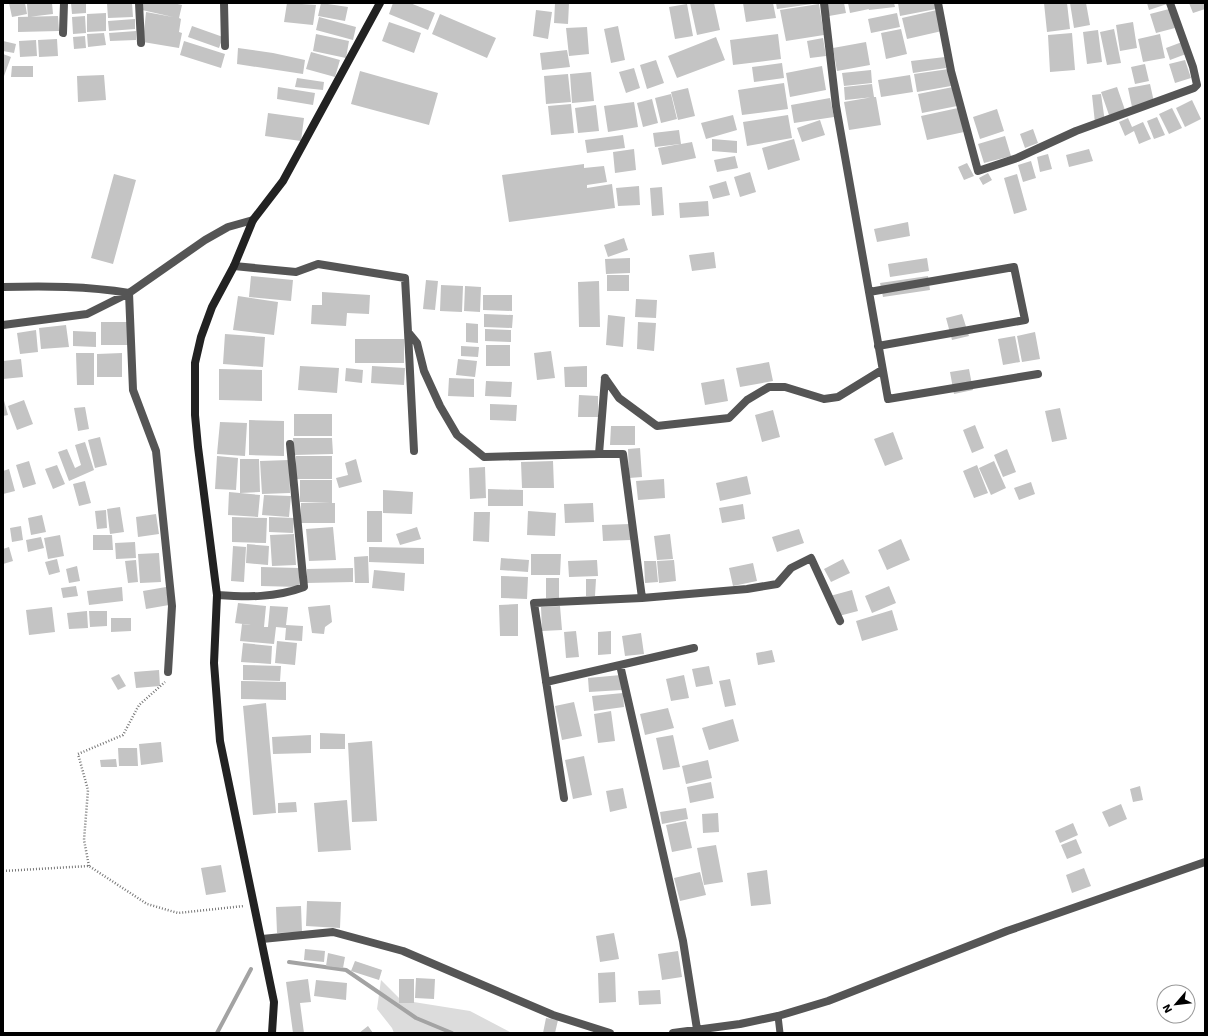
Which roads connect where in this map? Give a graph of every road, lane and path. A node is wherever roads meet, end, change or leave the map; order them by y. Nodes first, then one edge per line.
1 (64, 3) edge
2 (139, 3) edge
3 (224, 3) edge
4 (380, 3) edge
5 (824, 3) edge
6 (938, 3) edge
7 (1170, 3) edge
8 (63, 33) dead end
9 (141, 43) dead end
10 (225, 46) dead end
11 (253, 220) junction
12 (234, 266) junction
13 (3, 287) edge
14 (868, 292) junction
15 (129, 293) junction
16 (3, 325) edge
17 (408, 332) junction
18 (878, 346) junction
19 (882, 370) junction
20 (1038, 374) dead end
21 (290, 444) dead end
22 (414, 451) dead end
23 (599, 454) junction
24 (217, 595) junction
25 (642, 598) junction
26 (840, 621) dead end
27 (694, 648) dead end
28 (620, 666) junction
29 (168, 672) joint
30 (546, 682) junction
31 (564, 798) dead end
32 (1205, 862) edge
33 (89, 866) junction
34 (3, 871) edge
35 (254, 905) junction
36 (262, 939) junction
37 (778, 1016) junction
38 (697, 1029) junction
39 (272, 1033) edge
40 (610, 1033) edge
41 (673, 1033) edge
42 (780, 1033) edge

1 - 8 street
2 - 9 street
3 - 10 street
4 - 11 street
5 - 14 street
6 - 7 street
11 - 12 street
11 - 15 street
12 - 17 street
12 - 24 street
13 - 15 street
14 - 18 street
14 - 18 street
15 - 16 street
15 - 29 street
17 - 22 street
17 - 23 street
18 - 19 street
19 - 20 street
19 - 23 street
21 - 24 street
23 - 25 street
24 - 35 street
25 - 26 street
25 - 30 street
27 - 28 street
28 - 30 street
28 - 38 street
29 - 33 path
30 - 31 street
32 - 37 street
33 - 34 path
33 - 35 path
35 - 36 street
36 - 39 street
36 - 40 street
37 - 38 street
37 - 42 lane
38 - 41 street

